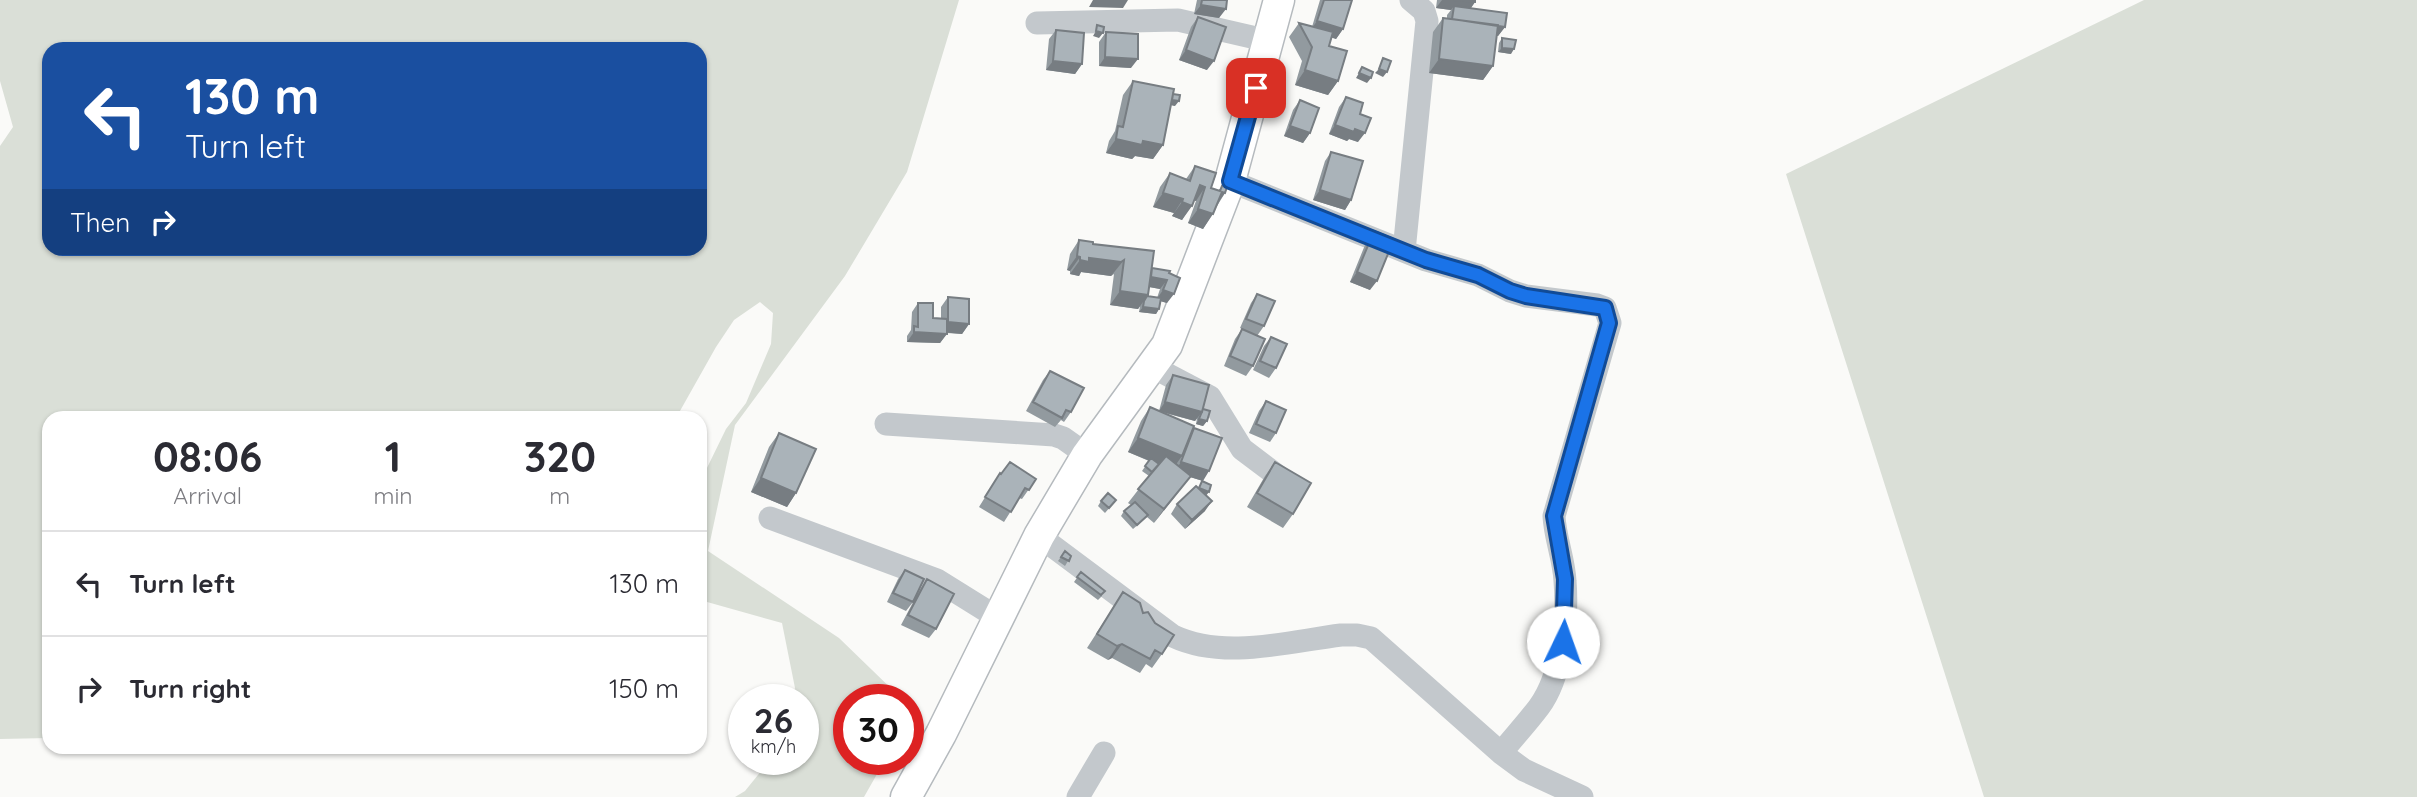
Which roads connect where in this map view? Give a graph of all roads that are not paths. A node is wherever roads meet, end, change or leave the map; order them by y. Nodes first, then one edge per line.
1 (1279, 0) edge
2 (1411, 0) edge
3 (1037, 23) dead end
4 (1269, 41) junction
5 (1230, 181) junction
6 (1404, 251) junction
7 (1153, 367) junction
8 (886, 424) dead end
9 (1087, 456) junction
10 (1287, 482) edge
11 (770, 518) dead end
12 (1039, 536) junction
13 (998, 618) junction
14 (1104, 753) dead end
15 (1501, 753) junction
16 (906, 797) edge
17 (1078, 797) edge
18 (1582, 797) edge

1 - 4 main road
2 - 6 street
3 - 4 street
4 - 5 main road
5 - 6 street
5 - 7 main road
6 - 15 street
7 - 9 main road
7 - 10 street
8 - 9 street
9 - 12 main road
11 - 13 street
12 - 13 main road
12 - 15 street
13 - 16 main road
14 - 17 street
15 - 18 street

